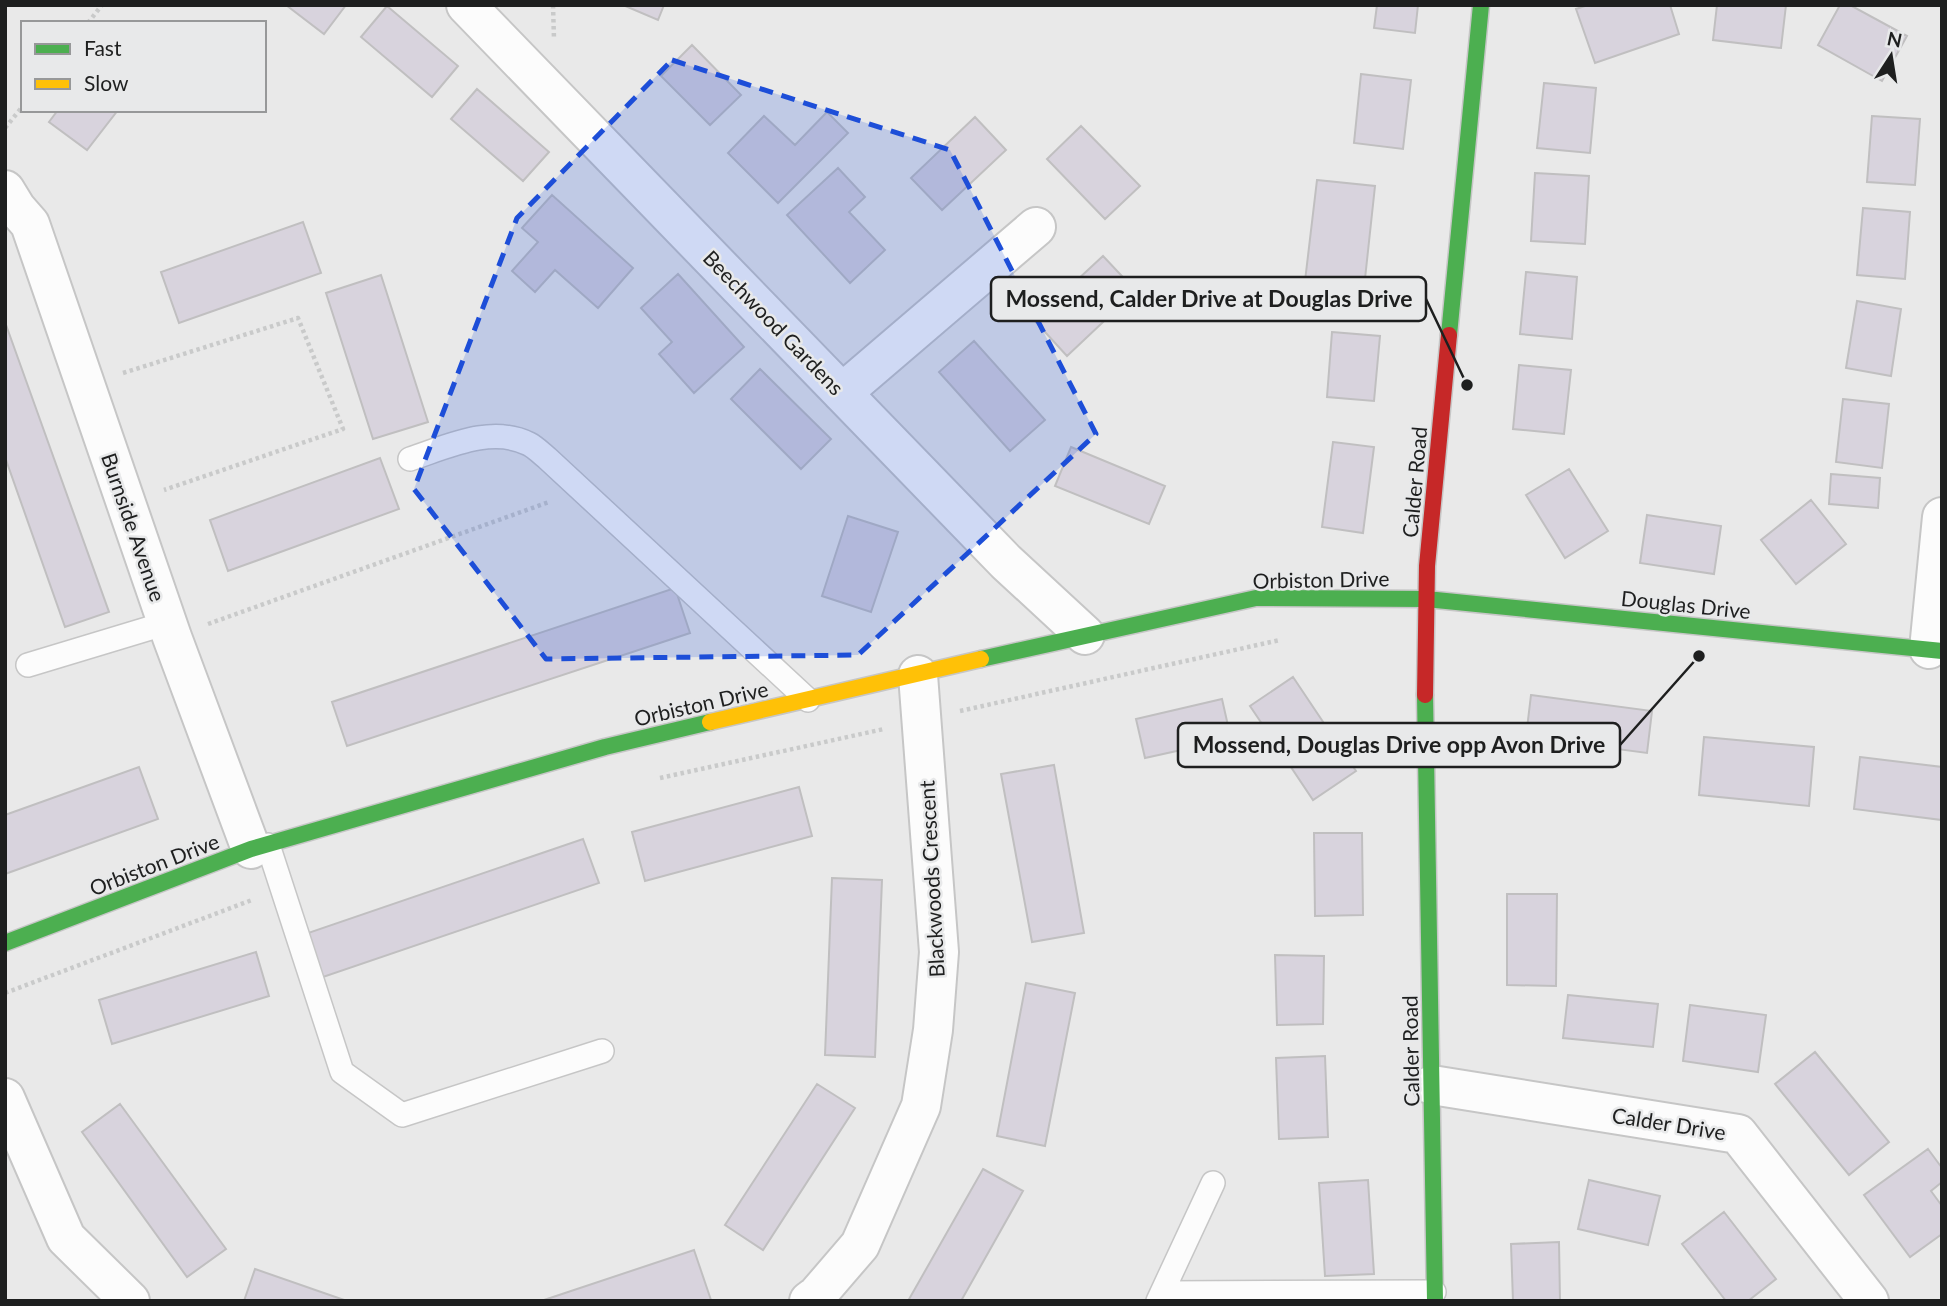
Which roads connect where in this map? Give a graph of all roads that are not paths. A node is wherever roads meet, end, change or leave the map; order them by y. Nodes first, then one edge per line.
1 (466, 5) edge
2 (1481, 5) edge
3 (9, 203) edge
4 (1036, 227) dead end
5 (842, 393) junction
6 (410, 459) dead end
7 (1942, 517) edge
8 (1426, 599) junction
9 (169, 630) junction
10 (1085, 635) junction
11 (1935, 650) edge
12 (28, 665) dead end
13 (918, 675) junction
14 (808, 700) junction
15 (260, 847) junction
16 (5, 943) edge
17 (602, 1051) dead end
18 (1432, 1085) junction
19 (5, 1098) edge
20 (1213, 1182) dead end
21 (1434, 1296) edge
22 (1160, 1297) edge
23 (130, 1301) edge
24 (809, 1301) edge
25 (1869, 1301) edge

1 - 5 street, Beechwood Gardens
2 - 8 street, Calder Road
3 - 9 street, Burnside Avenue
4 - 5 street
5 - 10 street, Beechwood Gardens
6 - 14 lane
7 - 11 street
8 - 10 street, Orbiston Drive
8 - 11 street, Douglas Drive
8 - 18 street, Calder Road
9 - 12 lane
9 - 15 street, Burnside Avenue
10 - 13 street, Orbiston Drive
13 - 14 street, Orbiston Drive
13 - 24 street, Blackwoods Crescent
14 - 15 street, Orbiston Drive
15 - 16 street, Orbiston Drive
15 - 17 lane
18 - 21 street, Calder Road
18 - 25 street, Calder Drive
19 - 23 street
20 - 22 lane
21 - 22 lane

